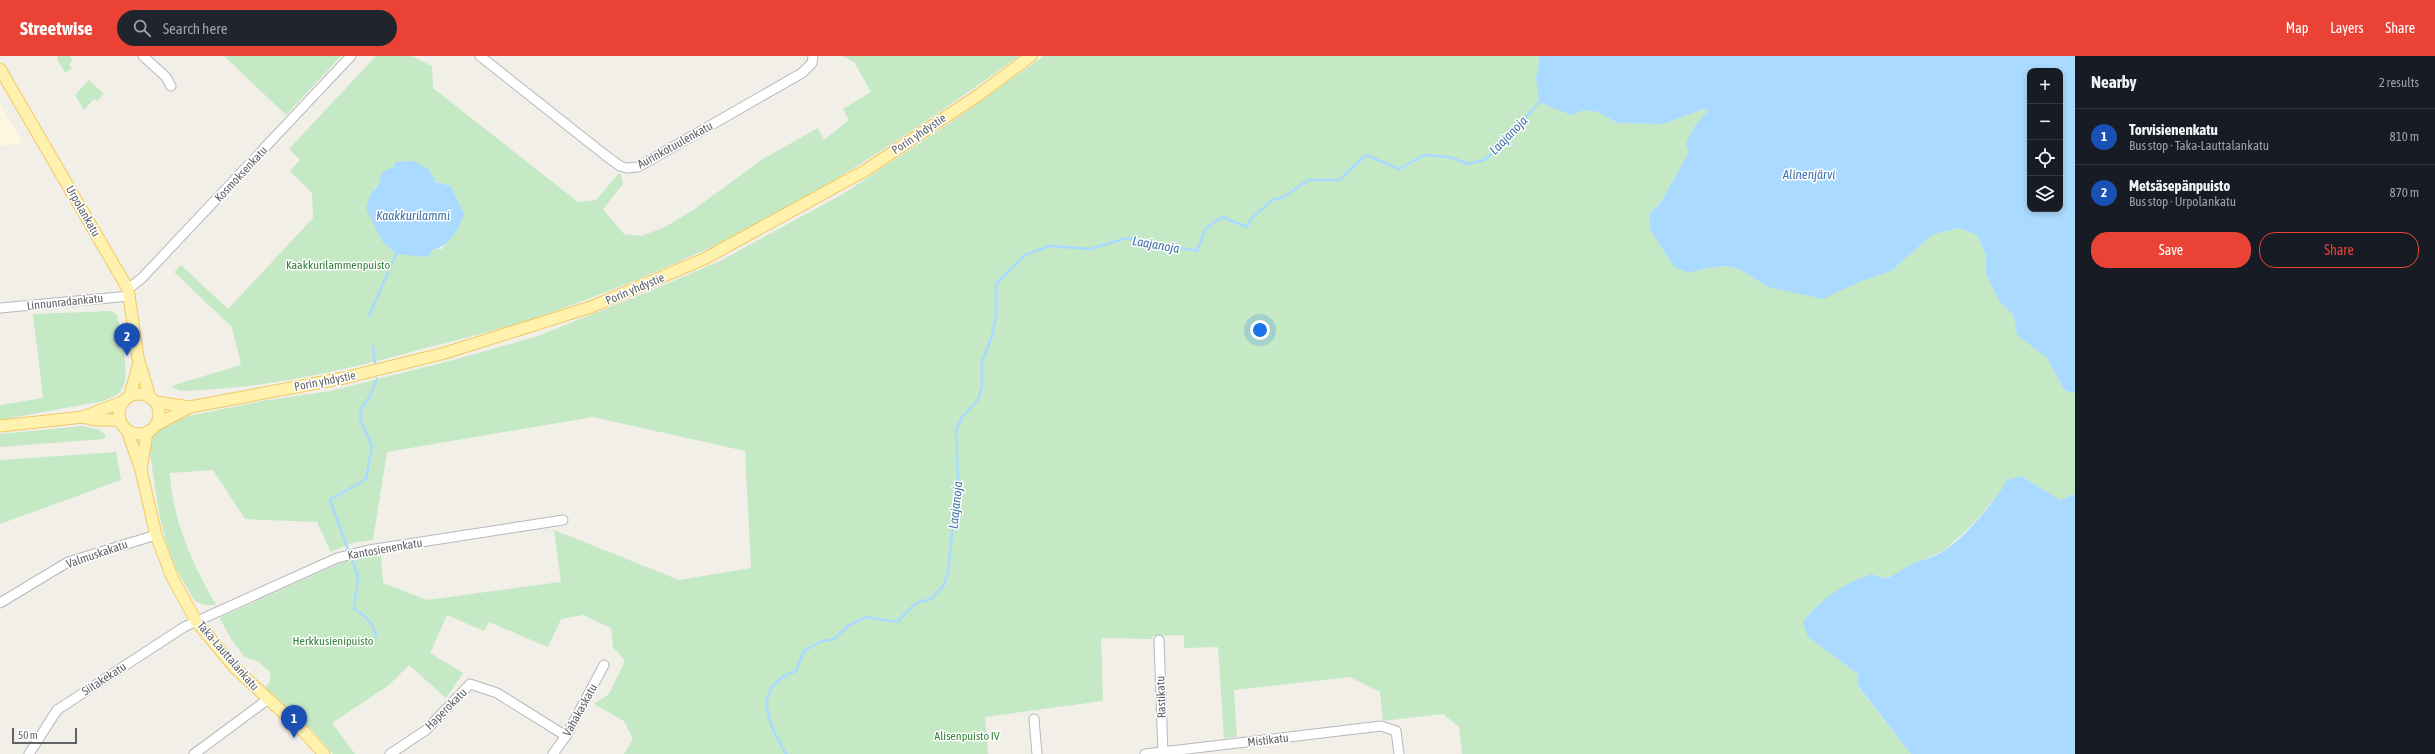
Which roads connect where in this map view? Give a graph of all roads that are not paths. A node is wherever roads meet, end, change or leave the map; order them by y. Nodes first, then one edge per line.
1 (143, 56) edge
2 (351, 56) edge
3 (480, 56) edge
4 (813, 56) edge
5 (1031, 56) edge
6 (0, 69) edge
7 (171, 86) dead end
8 (129, 293) junction
9 (0, 308) edge
10 (139, 363) junction
11 (126, 398) junction
12 (153, 399) junction
13 (190, 407) junction
14 (84, 417) junction
15 (120, 420) junction
16 (156, 425) junction
17 (0, 426) edge
18 (127, 430) junction
19 (146, 432) junction
20 (141, 470) junction
21 (563, 520) dead end
22 (156, 536) junction
23 (0, 603) edge
24 (196, 621) junction
25 (1158, 640) dead end
26 (604, 665) dead end
27 (267, 700) junction
28 (1034, 719) dead end
29 (566, 736) junction
30 (207, 751) edge
31 (1163, 753) edge
32 (29, 754) edge
33 (194, 754) edge
34 (324, 754) edge
35 (390, 754) edge
36 (553, 754) edge
37 (1037, 754) edge
38 (1145, 754) edge
39 (1399, 754) edge

1 - 7 street
2 - 8 street, Kosmoksenkatu
3 - 4 street, Aurinkotuulenkatu
5 - 13 main road, Porin yhdystie
6 - 8 main road, Urpolankatu
8 - 9 street, Linnunradankatu
8 - 10 main road, Urpolankatu
10 - 11 main road, Urpolankatu
10 - 12 main road, Urpolankatu
11 - 12 main road
11 - 14 main road
11 - 15 main road
12 - 13 main road, Porin yhdystie
12 - 16 main road
13 - 16 main road, Porin yhdystie
14 - 15 main road
14 - 17 main road
15 - 18 main road
16 - 19 main road
18 - 19 main road
18 - 20 main road, Taka-Lauttalankatu
19 - 20 main road, Taka-Lauttalankatu
20 - 22 main road, Taka-Lauttalankatu
21 - 24 street, Kantosienenkatu
22 - 23 street, Valmuskakatu
22 - 24 main road, Taka-Lauttalankatu
24 - 27 main road, Taka-Lauttalankatu
24 - 32 street, Siitakekatu
25 - 31 street, Rastikatu
26 - 29 street, Vahakaskatu
27 - 30 street
27 - 34 main road, Taka-Lauttalankatu
28 - 37 street
29 - 35 street, Haperokatu
29 - 36 street, Vahakaskatu
30 - 33 street
31 - 38 street, Mistikatu
31 - 39 street, Mistikatu

